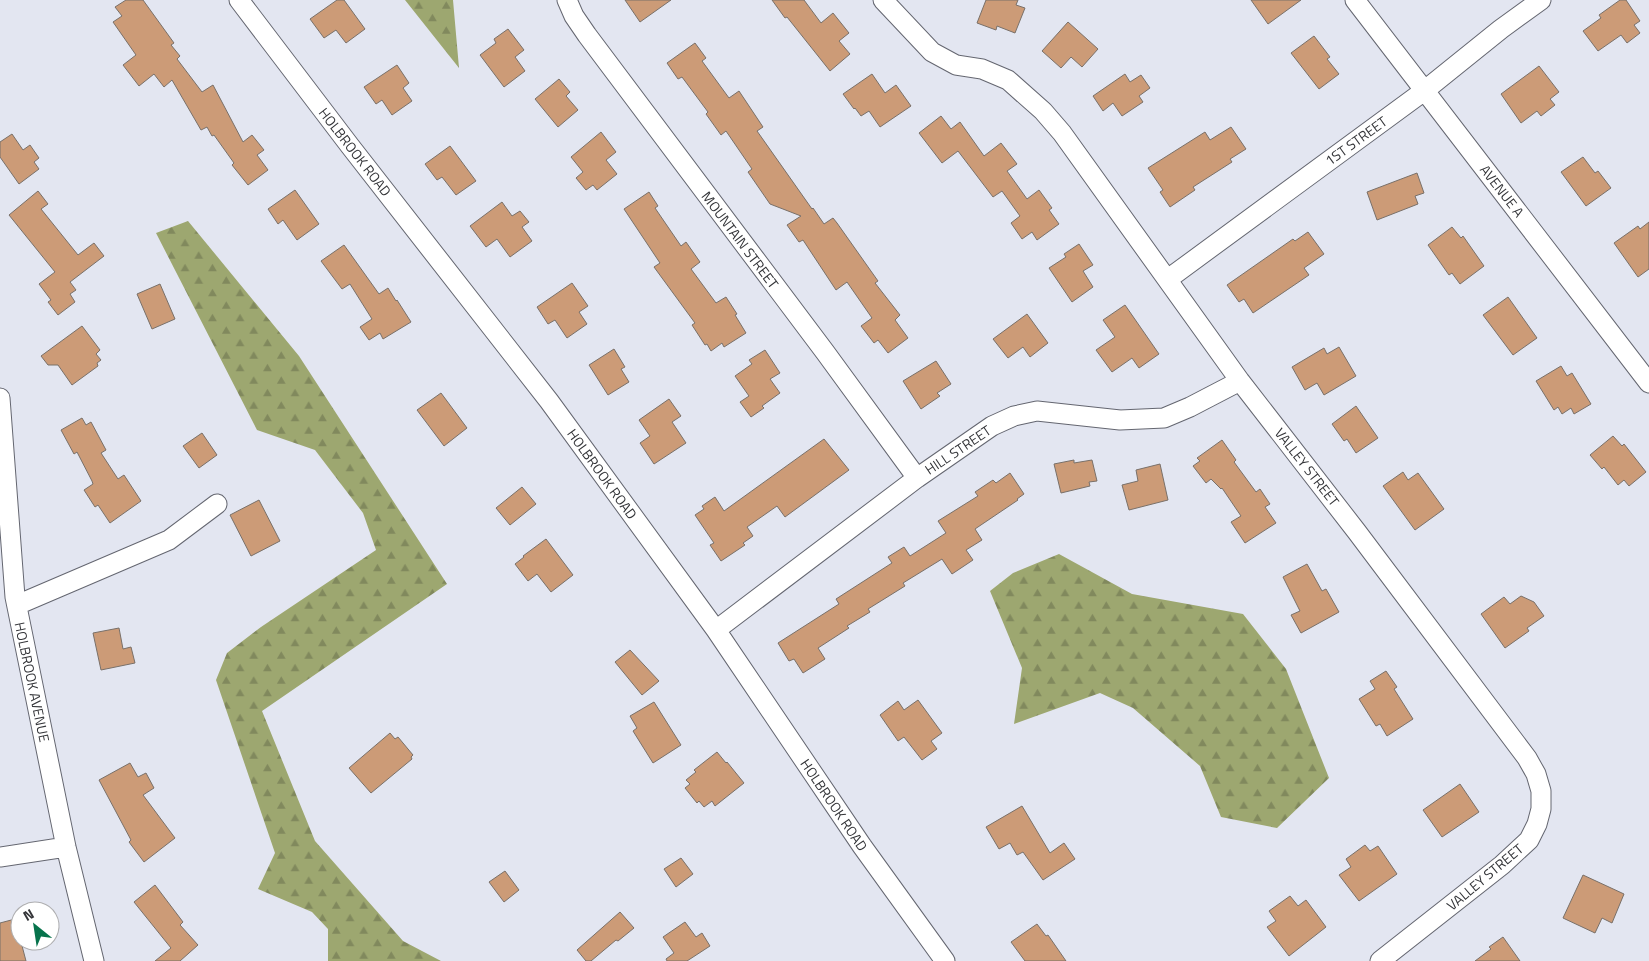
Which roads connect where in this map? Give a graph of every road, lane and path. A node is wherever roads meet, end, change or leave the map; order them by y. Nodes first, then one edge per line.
1 (239, 0) edge
2 (567, 0) edge
3 (883, 0) edge
4 (1355, 0) edge
5 (1541, 0) edge
6 (1424, 91) junction
7 (1168, 279) junction
8 (1240, 381) junction
9 (1649, 383) edge
10 (0, 398) edge
11 (917, 478) junction
12 (218, 504) dead end
13 (16, 606) junction
14 (716, 630) junction
15 (66, 847) junction
16 (0, 857) edge
17 (94, 961) edge
18 (945, 961) edge
19 (1380, 961) edge

1 - 14 street, HOLBROOK ROAD
2 - 11 street, MOUNTAIN STREET
3 - 7 street, VALLEY STREET
4 - 6 street, AVENUE A
5 - 6 street, 1ST STREET
6 - 7 street, 1ST STREET
6 - 9 street, AVENUE A
7 - 8 street, VALLEY STREET
8 - 11 street, HILL STREET
8 - 19 street, VALLEY STREET
10 - 13 street, HOLBROOK AVENUE
11 - 14 street, HILL STREET
12 - 13 street
13 - 15 street, HOLBROOK AVENUE
14 - 18 street, HOLBROOK ROAD
15 - 16 street
15 - 17 street, HOLBROOK AVENUE

